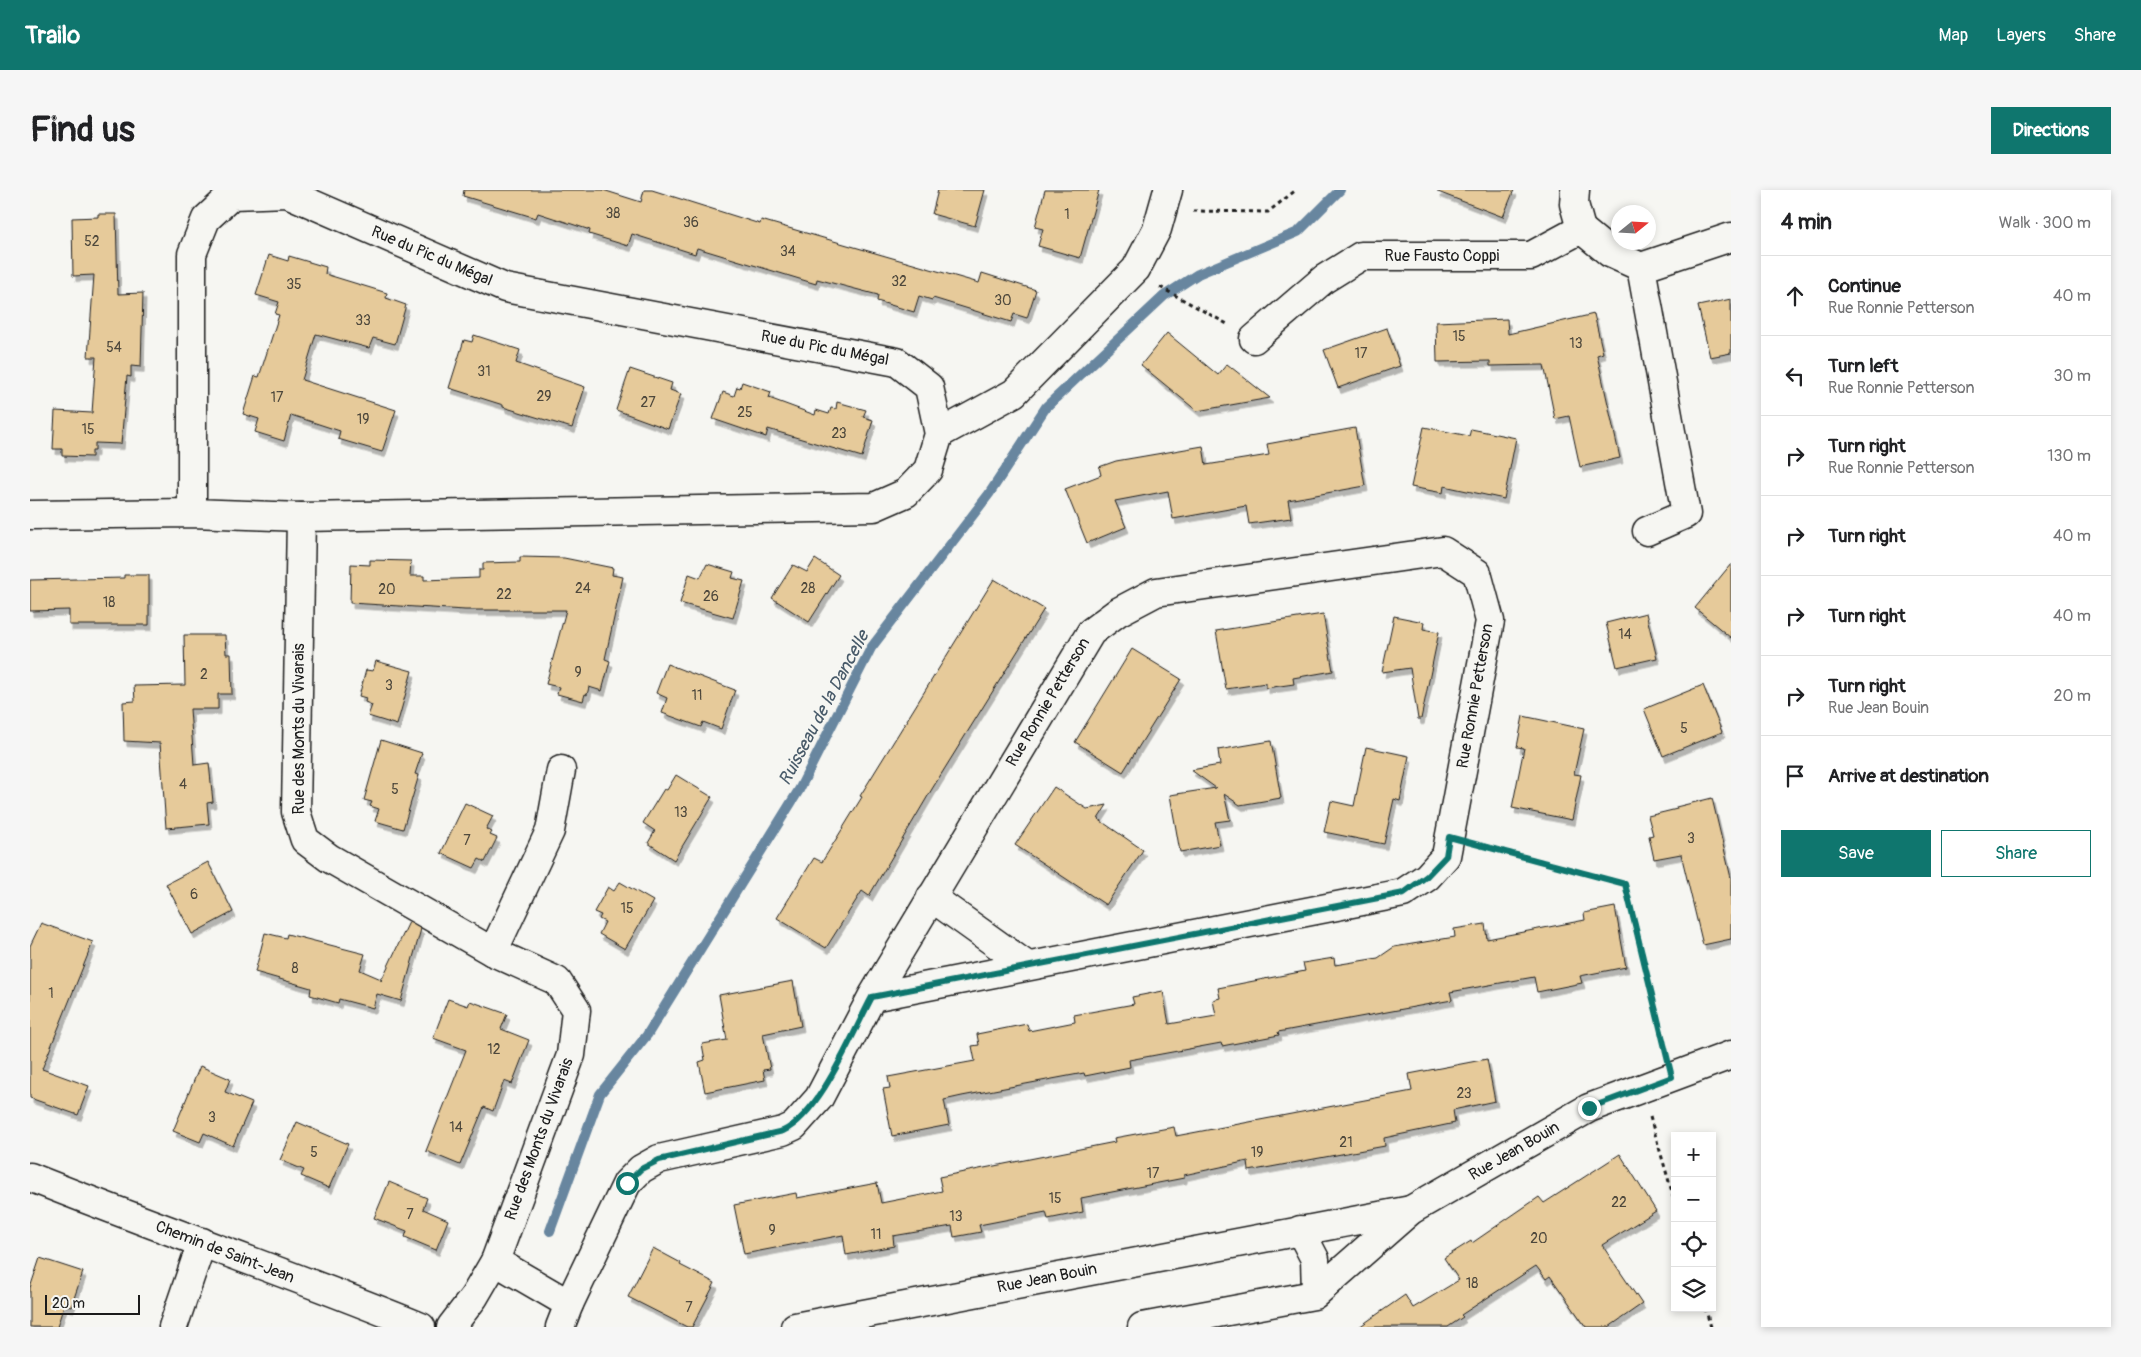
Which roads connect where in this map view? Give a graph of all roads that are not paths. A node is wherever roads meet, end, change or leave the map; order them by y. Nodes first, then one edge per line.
1 (1574, 190) edge
2 (1165, 200) edge
3 (1581, 230) junction
4 (1731, 237) edge
5 (1641, 267) junction
6 (1254, 338) road end
7 (939, 434) junction
8 (192, 513) junction
9 (30, 516) edge
10 (301, 517) junction
11 (1647, 531) dead end
12 (561, 770) dead end
13 (931, 897) junction
14 (493, 952) junction
15 (1026, 965) junction
16 (872, 997) junction
17 (1731, 1055) edge
18 (30, 1177) edge
19 (1411, 1210) junction
20 (1300, 1230) junction
21 (202, 1242) junction
22 (495, 1262) junction
23 (1316, 1293) junction
24 (564, 1316) edge
25 (173, 1327) edge
26 (421, 1327) edge
27 (452, 1327) edge
28 (795, 1327) edge
29 (1142, 1327) edge

1 - 3 street
2 - 7 street
3 - 5 street
3 - 6 street, Rue Fausto Coppi
4 - 5 street
5 - 11 street
7 - 8 street, Rue du Pic du Mégal
7 - 10 street, Rue du Pic du Mégal
8 - 9 street, Rue du Pic du Mégal
8 - 10 street, Rue du Pic du Mégal
10 - 14 street, Rue des Monts du Vivarais
12 - 14 street
13 - 15 street
13 - 15 street, Rue Ronnie Petterson
13 - 16 street, Rue Ronnie Petterson
14 - 22 street, Rue des Monts du Vivarais
15 - 16 street, Rue Ronnie Petterson
16 - 24 street, Rue Ronnie Petterson
17 - 19 street, Rue Jean Bouin
18 - 21 street, Chemin de Saint-Jean
19 - 20 street, Rue Jean Bouin
19 - 23 street, Rue Jean Bouin
20 - 23 street
20 - 28 street, Rue Jean Bouin
21 - 25 street
21 - 26 street, Chemin de Saint-Jean
22 - 24 street, Rue Ronnie Petterson
22 - 27 street, Rue des Monts du Vivarais
23 - 29 street

